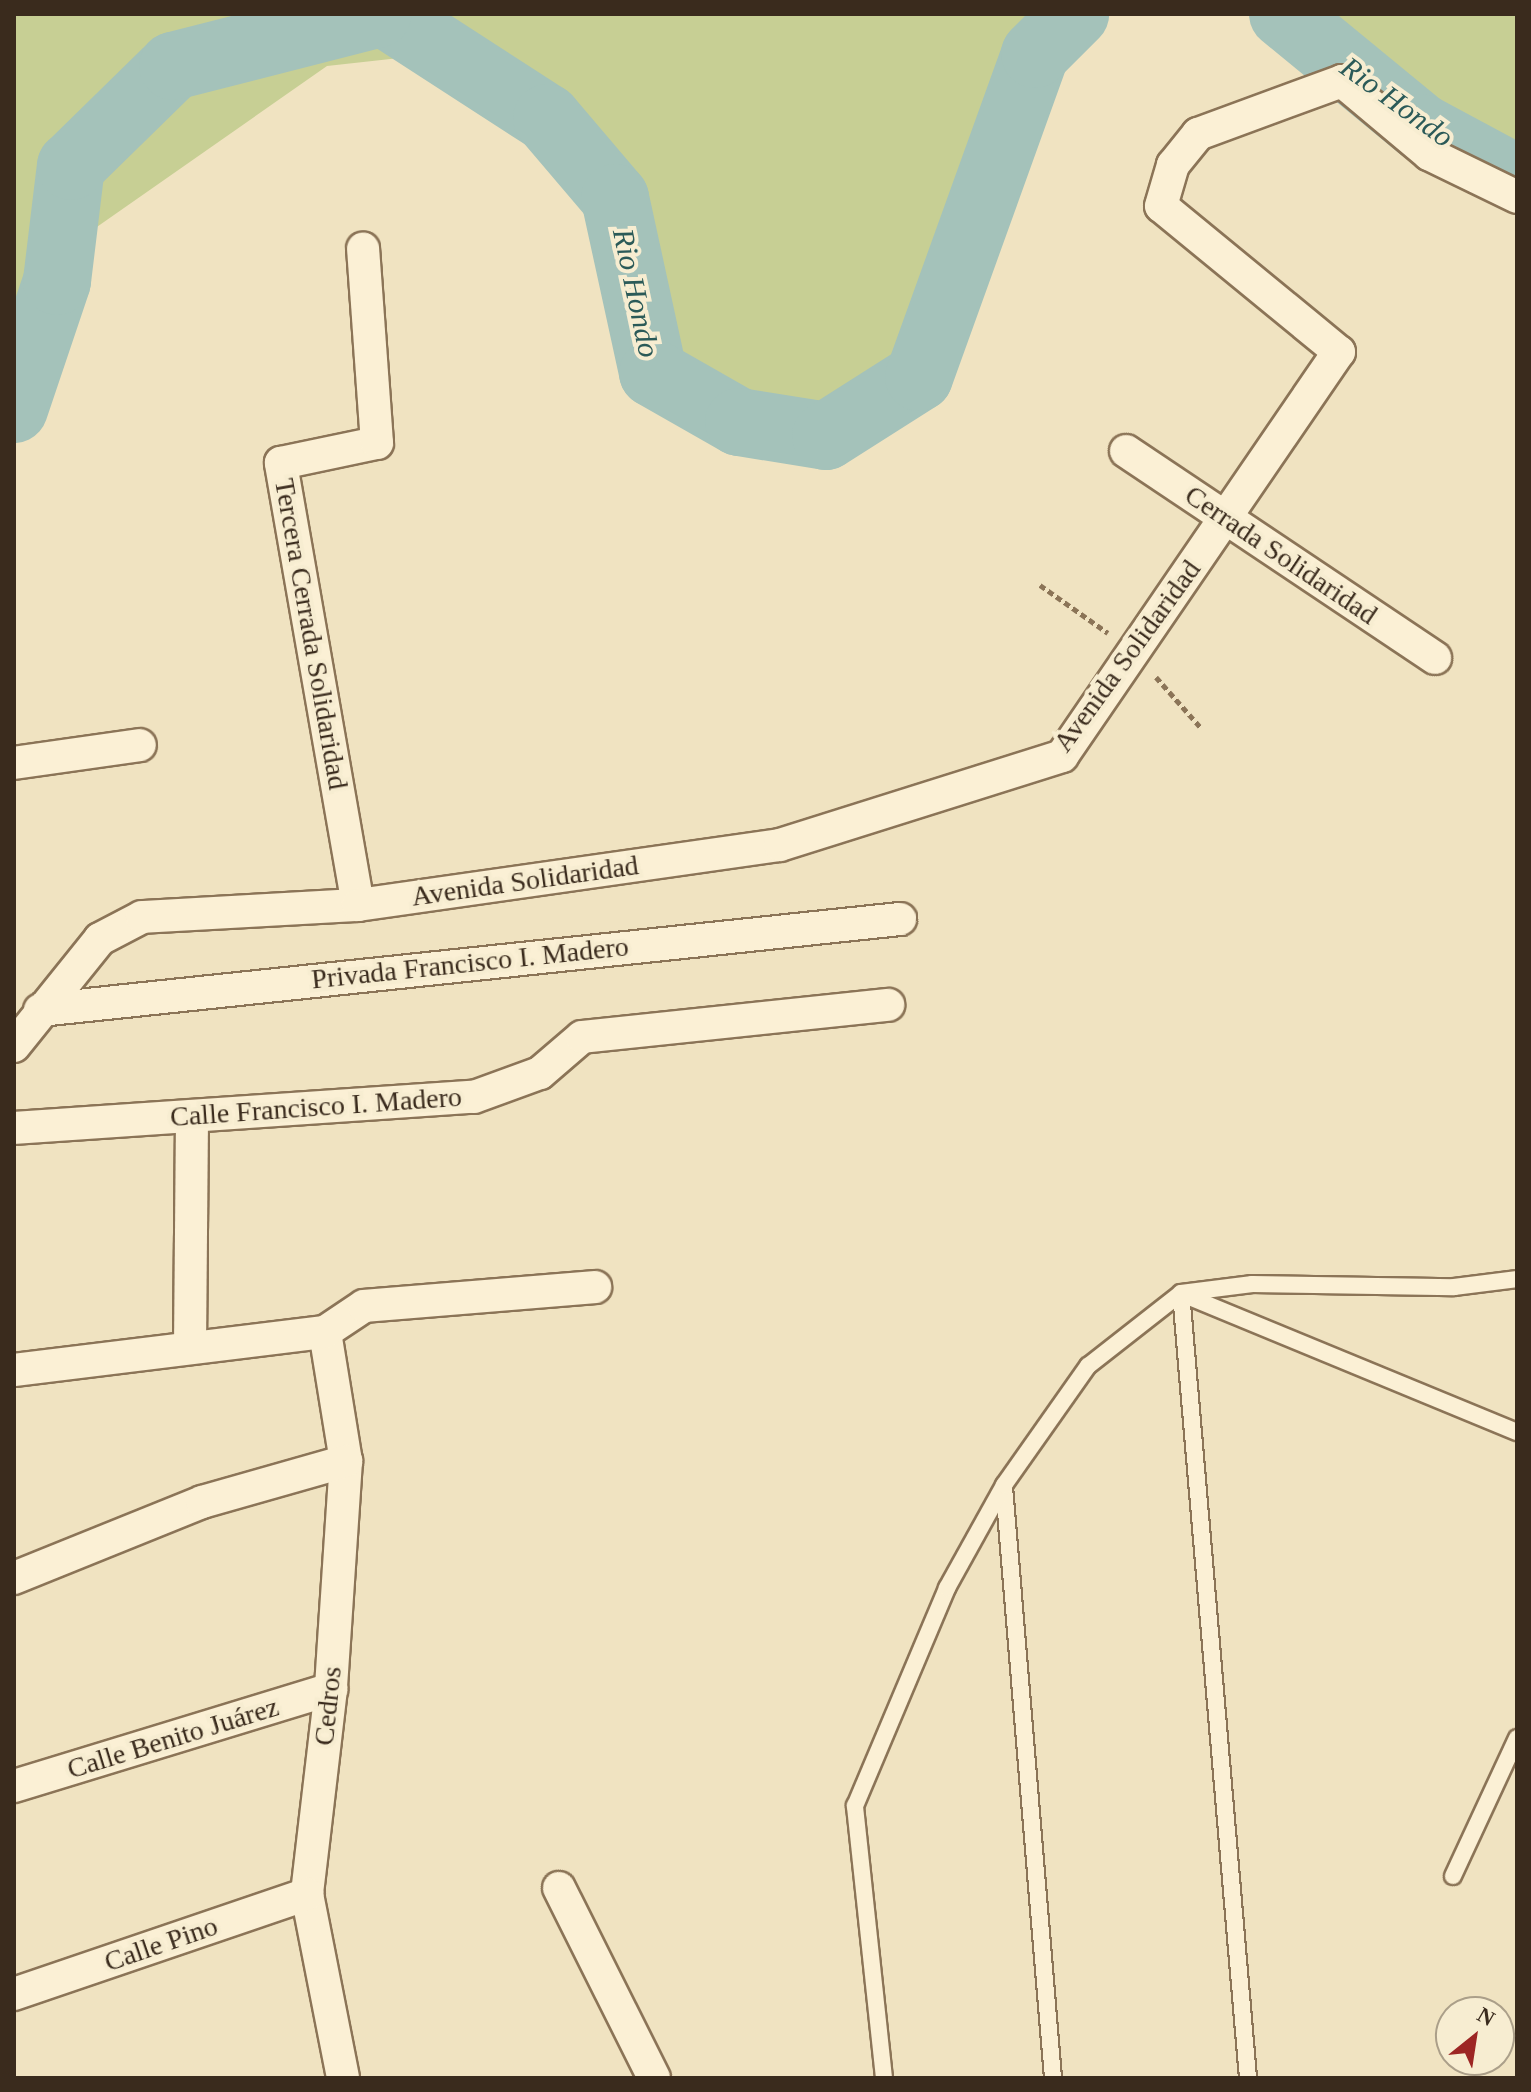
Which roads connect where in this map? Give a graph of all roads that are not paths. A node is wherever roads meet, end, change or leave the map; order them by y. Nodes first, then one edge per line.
1 (1517, 197) edge
2 (363, 249) dead end
3 (1126, 451) dead end
4 (1226, 518) junction
5 (1435, 658) dead end
6 (140, 745) dead end
7 (14, 763) edge
8 (358, 905) junction
9 (900, 919) dead end
10 (888, 1005) dead end
11 (40, 1010) junction
12 (14, 1046) edge
13 (192, 1116) junction
14 (14, 1128) edge
15 (1517, 1279) edge
16 (595, 1287) dead end
17 (1181, 1293) junction
18 (325, 1332) junction
19 (190, 1347) junction
20 (14, 1370) edge
21 (1517, 1432) edge
22 (346, 1461) junction
23 (1004, 1485) junction
24 (14, 1578) edge
25 (331, 1689) junction
26 (1517, 1738) edge
27 (14, 1786) edge
28 (1453, 1876) dead end
29 (559, 1888) dead end
30 (307, 1894) junction
31 (14, 1994) edge
32 (343, 2078) edge
33 (654, 2078) edge
34 (884, 2078) edge
35 (1053, 2078) edge
36 (1248, 2078) edge

1 - 4 street, Avenida Solidaridad
2 - 8 street, Tercera Cerrada Solidaridad
3 - 4 street, Cerrada Solidaridad
4 - 5 street, Cerrada Solidaridad
4 - 8 street, Avenida Solidaridad
6 - 7 street
8 - 11 street, Avenida Solidaridad
9 - 11 street, Privada Francisco I. Madero
10 - 13 street, Calle Francisco I. Madero
11 - 12 street, Avenida Solidaridad
13 - 14 street, Calle Francisco I. Madero
13 - 19 street
15 - 17 lane
16 - 18 street
17 - 21 lane
17 - 23 lane
17 - 36 lane
18 - 19 street
18 - 22 street, Cedros
19 - 20 street
22 - 24 street
22 - 25 street, Cedros
23 - 34 lane
23 - 35 lane
25 - 27 street, Calle Benito Juárez
25 - 30 street, Cedros
26 - 28 lane
29 - 33 street
30 - 31 street, Calle Pino
30 - 32 street, Cedros

